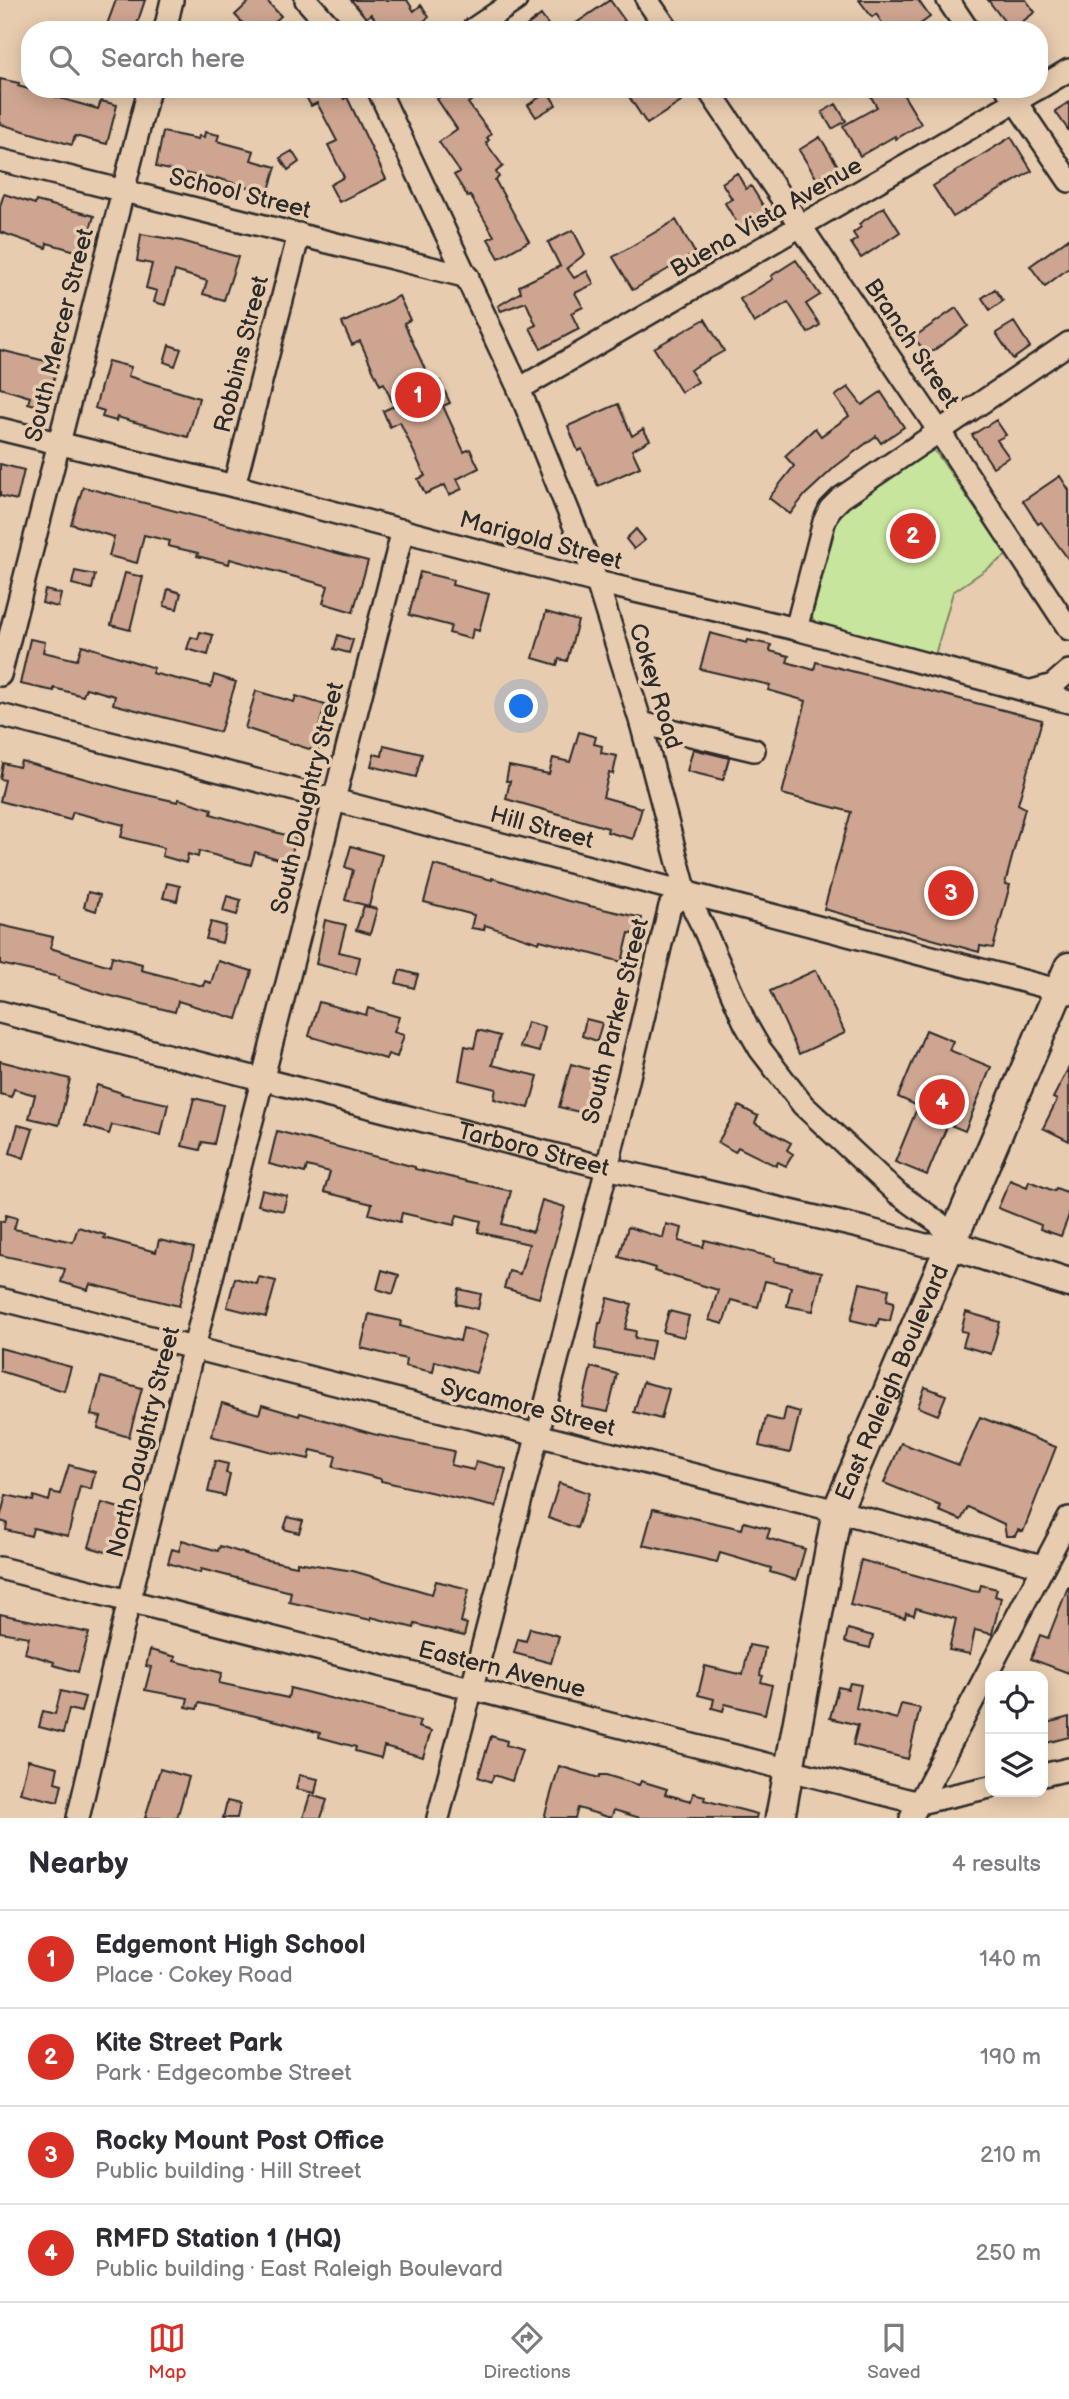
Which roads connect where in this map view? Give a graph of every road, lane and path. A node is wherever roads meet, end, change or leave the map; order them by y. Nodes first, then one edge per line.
1 (172, 0) edge
2 (306, 0) edge
3 (516, 0) edge
4 (648, 0) edge
5 (948, 0) edge
6 (166, 21) edge
7 (325, 21) edge
8 (485, 21) edge
9 (662, 21) edge
10 (962, 21) edge
11 (1069, 70) edge
12 (1048, 83) edge
13 (147, 98) edge
14 (385, 98) edge
15 (714, 98) edge
16 (1009, 98) edge
17 (1013, 98) edge
18 (0, 160) edge
19 (1069, 181) edge
20 (123, 190) junction
21 (802, 227) junction
22 (299, 234) junction
23 (468, 277) junction
24 (1069, 343) edge
25 (519, 389) junction
26 (0, 429) edge
27 (939, 431) junction
28 (59, 444) junction
29 (234, 486) junction
30 (403, 530) junction
31 (597, 582) junction
32 (796, 629) junction
33 (1069, 629) edge
34 (1069, 671) edge
35 (0, 675) edge
36 (1028, 692) junction
37 (1069, 702) edge
38 (0, 715) edge
39 (641, 723) junction
40 (754, 750) dead end
41 (334, 800) junction
42 (686, 893) junction
43 (1066, 983) edge
44 (0, 1012) edge
45 (262, 1080) junction
46 (607, 1167) junction
47 (952, 1245) junction
48 (1069, 1283) edge
49 (0, 1299) edge
50 (194, 1348) junction
51 (537, 1437) junction
52 (837, 1511) junction
53 (1069, 1518) edge
54 (1042, 1566) junction
55 (0, 1568) edge
56 (129, 1601) junction
57 (473, 1688) junction
58 (1069, 1769) edge
59 (790, 1771) junction
60 (1048, 1774) edge
61 (985, 1789) edge
62 (915, 1811) edge
63 (78, 1818) edge
64 (438, 1818) edge
65 (780, 1818) edge

1 - 6 street
2 - 7 street
3 - 8 street
4 - 9 street
5 - 10 street
11 - 12 street, Buena Vista Avenue
13 - 20 street, South Mercer Street
14 - 23 street, Cokey Road
15 - 21 street, Branch Street
16 - 21 street, Buena Vista Avenue
17 - 19 street
18 - 20 street, School Street
20 - 22 street, School Street
20 - 28 street, South Mercer Street
21 - 25 street, Buena Vista Avenue
21 - 27 street, Branch Street
22 - 23 street, School Street
22 - 29 street, Robbins Street
23 - 25 street, Cokey Road
24 - 27 street
25 - 31 street, Cokey Road
26 - 28 street, Marigold Street
27 - 32 street
27 - 33 street, Branch Street
28 - 29 street, Marigold Street
28 - 35 street, South Mercer Street
29 - 30 street, Marigold Street
30 - 31 street, Marigold Street
30 - 41 street, South Daughtry Street
31 - 32 street, Marigold Street
31 - 39 street, Cokey Road
32 - 36 street, Marigold Street
34 - 36 street
36 - 37 street, Marigold Street
38 - 41 street, Hill Street
39 - 40 street
39 - 42 street, Cokey Road
41 - 42 street, Hill Street
41 - 45 street, South Daughtry Street
42 - 43 street, Hill Street
42 - 46 street, South Parker Street
42 - 47 street, Cokey Road
43 - 47 main road, East Raleigh Boulevard
44 - 45 street, Tarboro Street
45 - 46 street, Tarboro Street
45 - 50 street, North Daughtry Street
46 - 47 street, Tarboro Street
46 - 51 street, South Parker Street
47 - 48 main road, Tarboro Street
47 - 52 main road, East Raleigh Boulevard
49 - 50 street, Sycamore Street
50 - 51 street, Sycamore Street
50 - 56 street, North Daughtry Street
51 - 52 street, Sycamore Street
51 - 57 street, South Parker Street
52 - 54 street, Sycamore Street
52 - 59 main road, East Raleigh Boulevard
53 - 54 street
54 - 62 street
55 - 56 street, Eastern Avenue
56 - 57 street, Eastern Avenue
56 - 63 street, North Daughtry Street
57 - 59 street, Eastern Avenue
57 - 64 street, South Parker Street
58 - 60 street
59 - 62 street, Eastern Avenue
59 - 65 main road, East Raleigh Boulevard
61 - 62 street, Eastern Avenue

